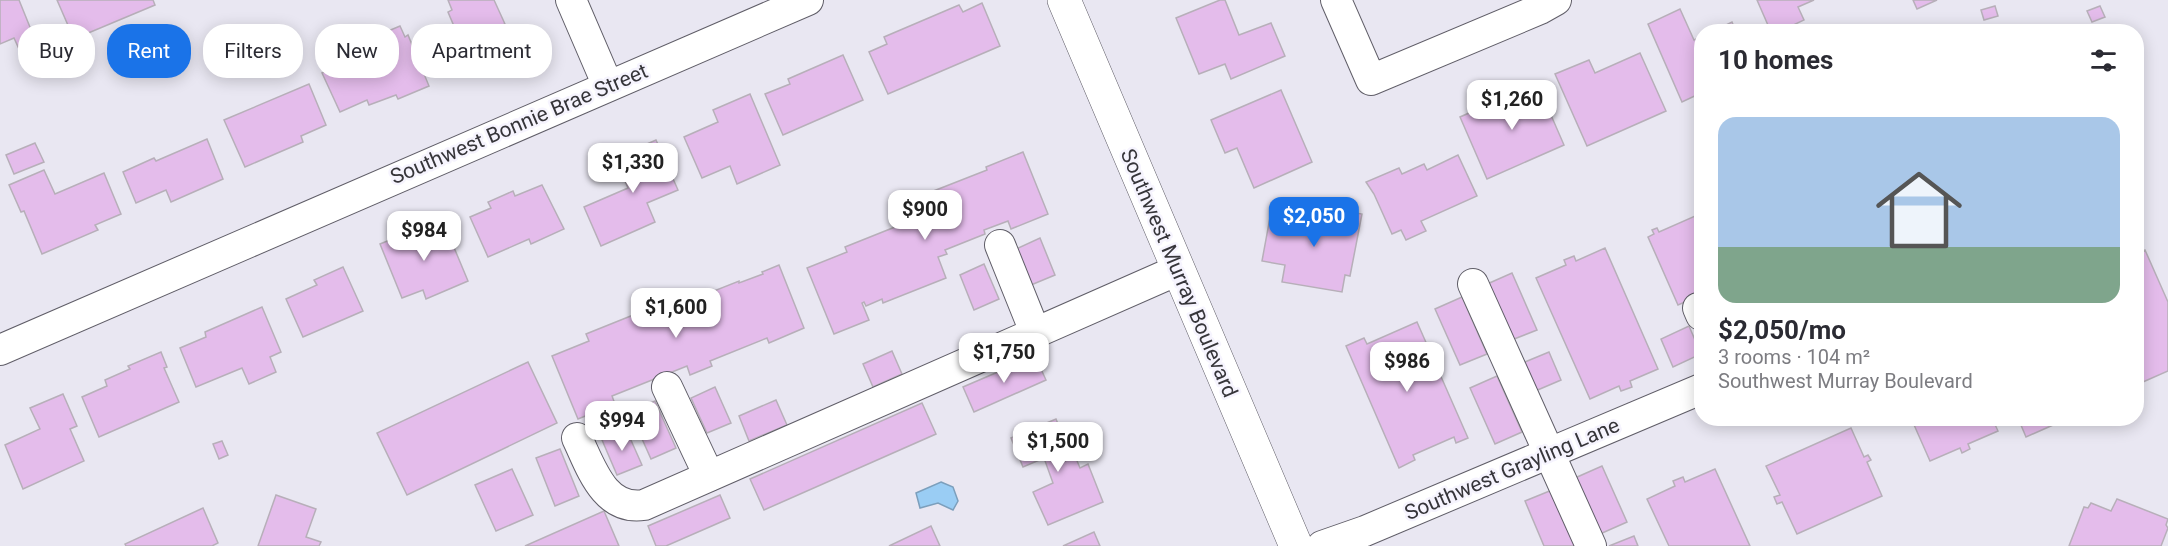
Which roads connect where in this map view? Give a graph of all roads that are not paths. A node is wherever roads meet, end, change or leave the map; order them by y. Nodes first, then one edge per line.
1 (571, 0) edge
2 (808, 0) edge
3 (1064, 0) edge
4 (1336, 0) edge
5 (1556, 0) edge
6 (608, 86) junction
7 (1000, 245) dead end
8 (1178, 270) junction
9 (1473, 284) dead end
10 (1035, 332) junction
11 (0, 350) edge
12 (667, 387) dead end
13 (1694, 393) edge
14 (577, 438) dead end
15 (1550, 452) junction
16 (709, 476) junction
17 (1296, 546) edge
18 (1322, 546) edge
19 (1592, 546) edge

1 - 6 street
2 - 6 street, Southwest Bonnie Brae Street
3 - 8 main road, Southwest Murray Boulevard
4 - 5 street
6 - 11 street, Southwest Bonnie Brae Street
7 - 10 street
8 - 10 street
8 - 17 main road, Southwest Murray Boulevard
9 - 15 street
10 - 16 street
12 - 16 street
13 - 15 street, Southwest Grayling Lane
14 - 16 street
15 - 18 street, Southwest Grayling Lane
15 - 19 street

